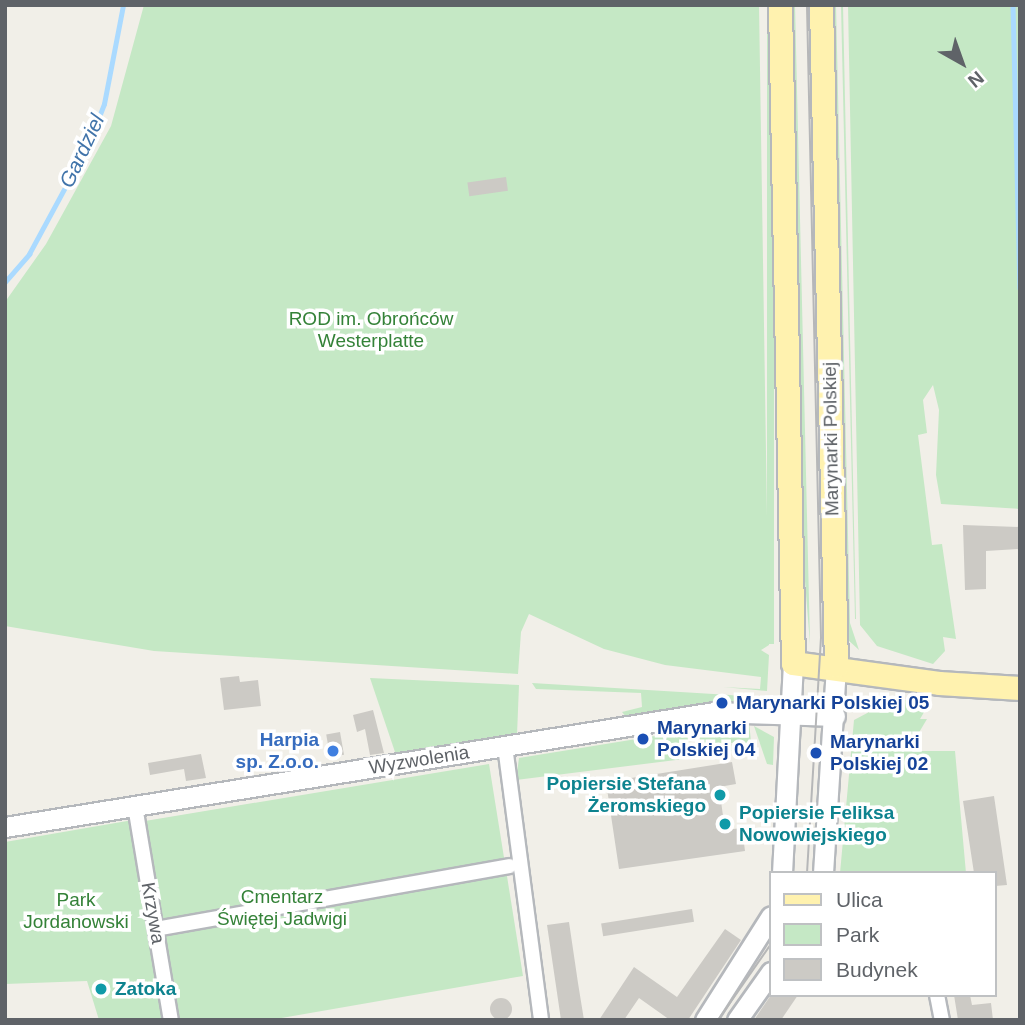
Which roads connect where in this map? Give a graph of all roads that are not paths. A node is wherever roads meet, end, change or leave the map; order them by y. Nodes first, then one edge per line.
1 (780, 5) edge
2 (821, 5) edge
3 (793, 663) junction
4 (836, 666) junction
5 (1020, 688) edge
6 (792, 713) junction
7 (835, 716) junction
8 (505, 746) junction
9 (135, 806) junction
10 (5, 827) edge
11 (509, 866) dead end
12 (782, 871) edge
13 (823, 871) edge
14 (769, 919) edge
15 (156, 929) junction
16 (769, 975) edge
17 (937, 997) edge
18 (171, 1020) edge
19 (541, 1020) edge
20 (705, 1020) edge
21 (737, 1020) edge
22 (942, 1020) edge

1 - 3 main road
2 - 4 main road, Marynarki Polskiej
3 - 4 main road
3 - 6 street
4 - 5 main road
4 - 7 street, Marynarki Polskiej
6 - 7 street, Wyzwolenia
6 - 8 street, Wyzwolenia
6 - 12 street
7 - 13 street, Marynarki Polskiej
8 - 9 street, Wyzwolenia
8 - 19 street
9 - 10 street, Wyzwolenia
9 - 15 street, Krzywa
11 - 15 street
14 - 20 street
15 - 18 street, Krzywa
16 - 21 street
17 - 22 street

